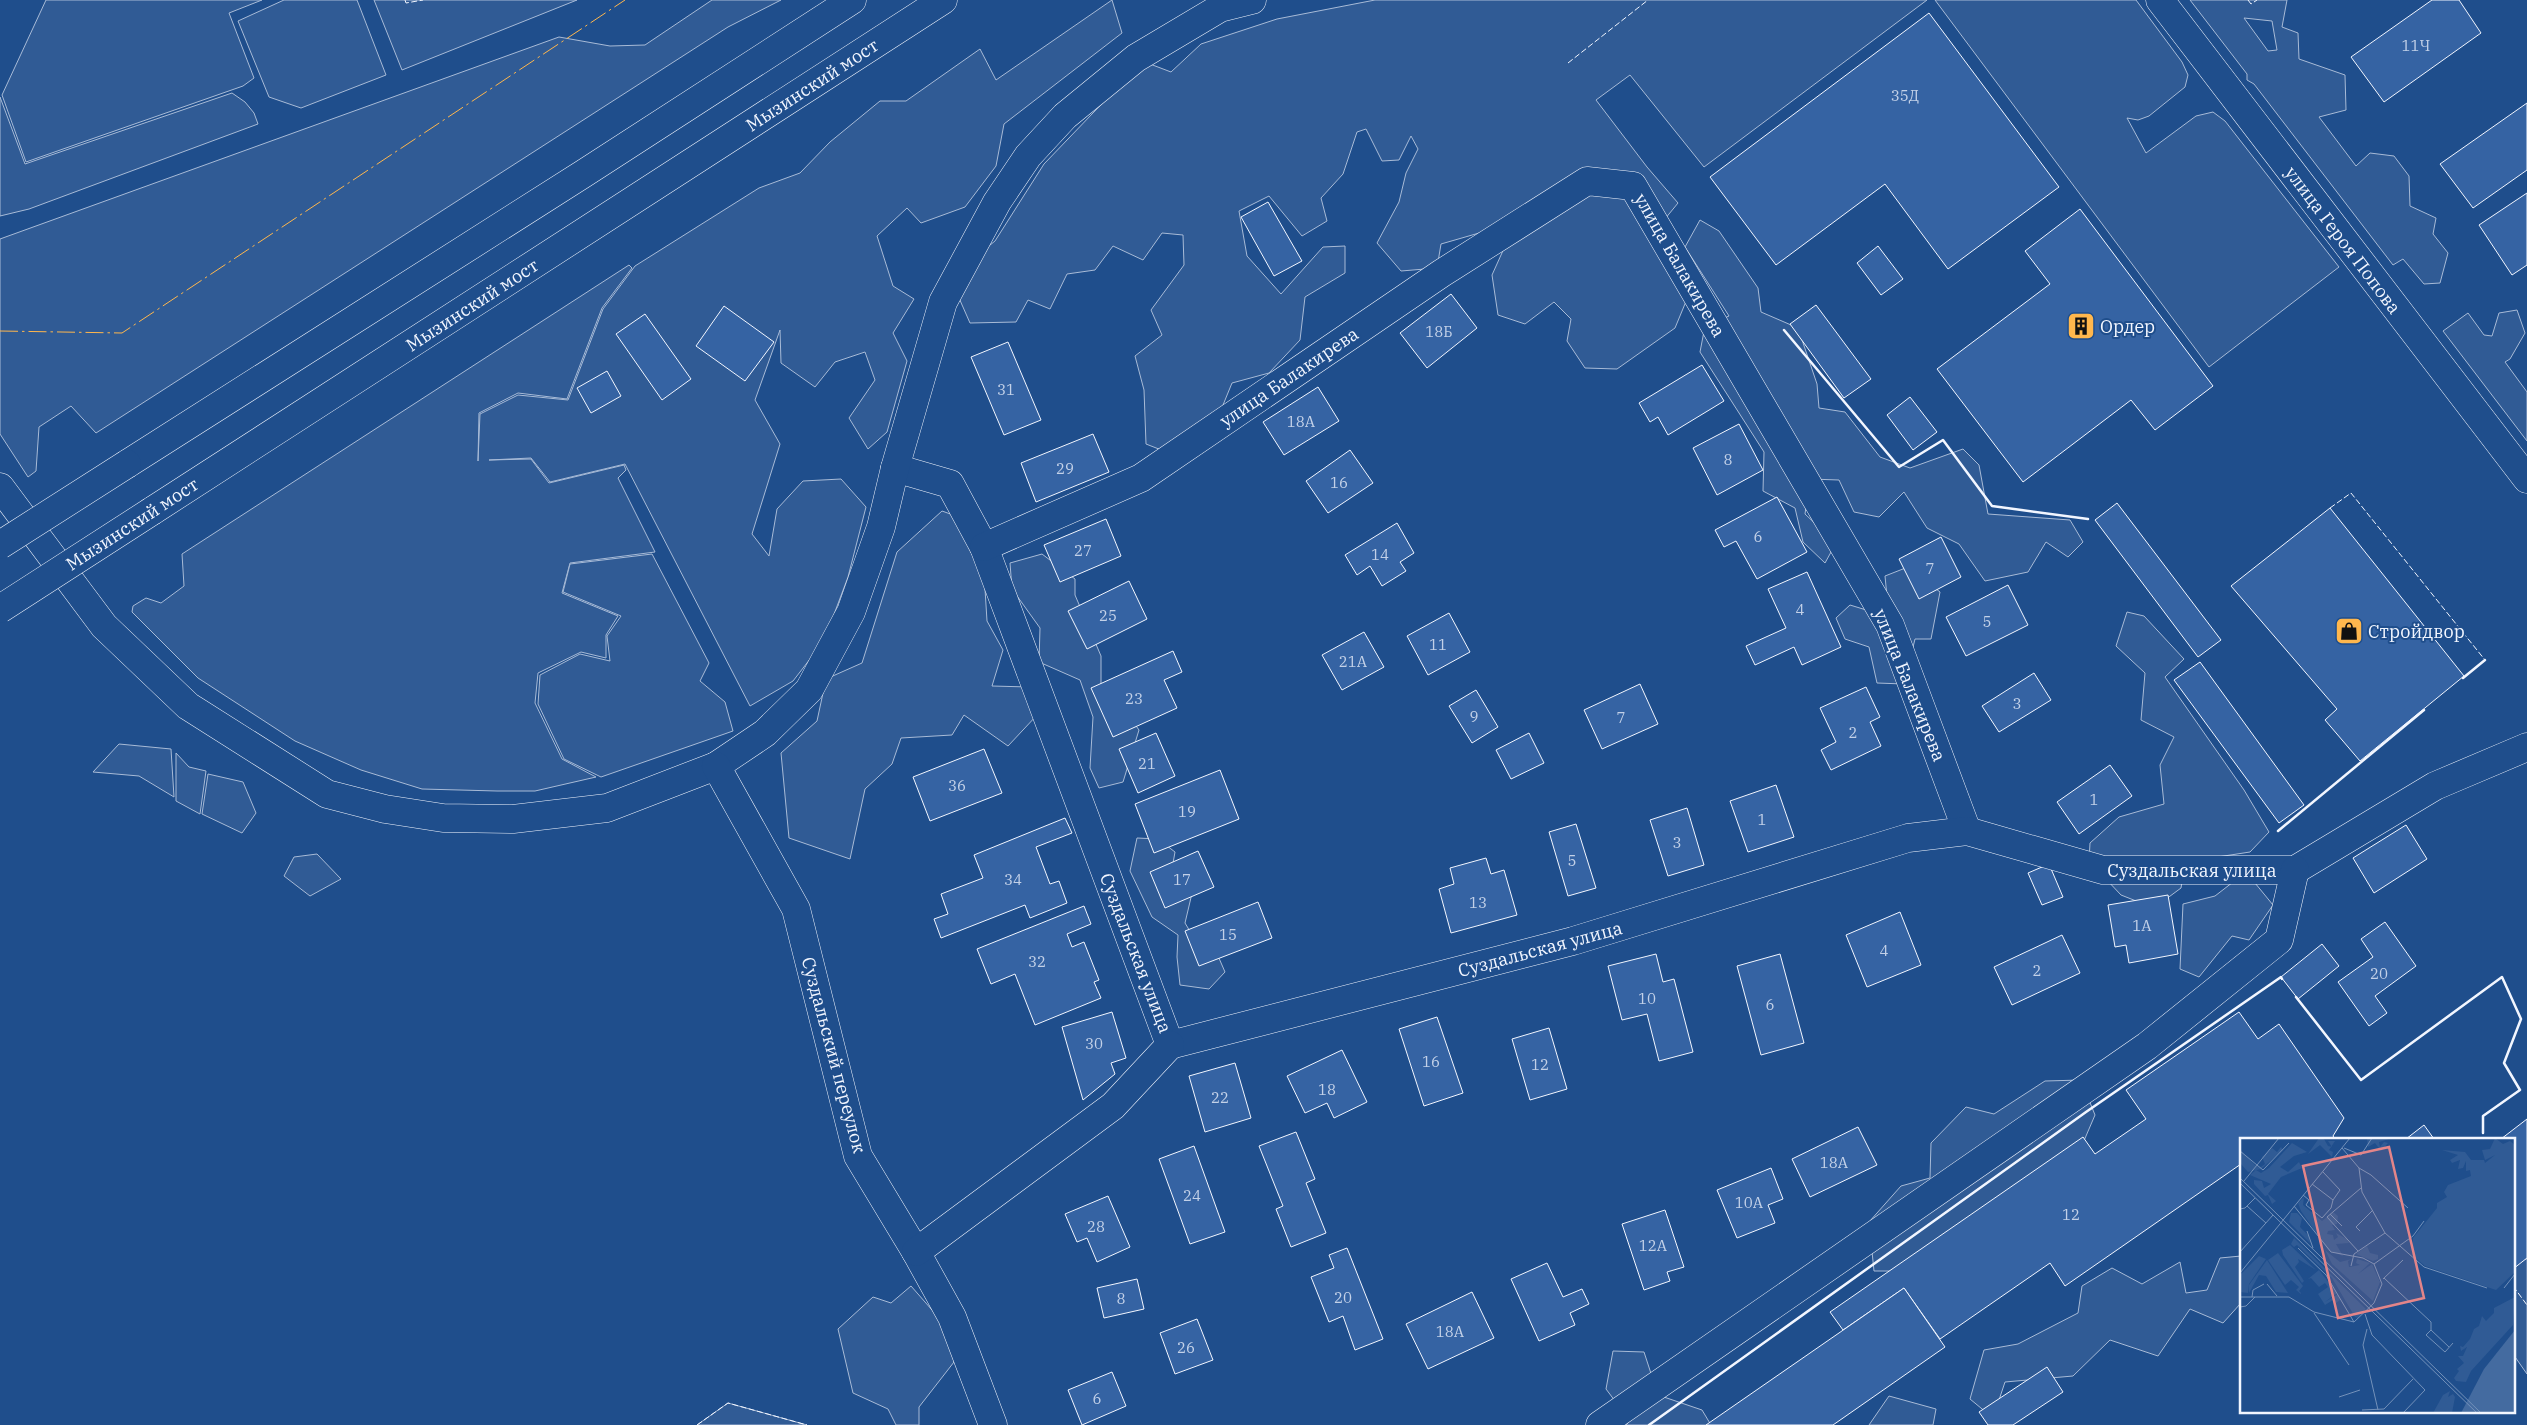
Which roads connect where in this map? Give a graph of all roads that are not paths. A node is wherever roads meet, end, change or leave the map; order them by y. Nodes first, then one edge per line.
1 (852, 0) edge
2 (944, 0) edge
3 (1252, 0) edge
4 (2160, 0) edge
5 (1224, 4) edge
6 (896, 468) junction
7 (2527, 479) edge
8 (0, 488) edge
9 (0, 545) edge
10 (984, 547) junction
11 (0, 609) edge
12 (2527, 747) edge
13 (716, 766) junction
14 (1967, 830) junction
15 (2295, 870) junction
16 (1170, 1044) junction
17 (916, 1252) junction
18 (993, 1425) edge
19 (1600, 1425) edge

1 - 9 street, bridge
2 - 11 street, Мызинский мост, bridge
3 - 5 street
4 - 7 street, улица Героя Попова
5 - 6 street
6 - 10 street, Суздальская улица
6 - 13 street
8 - 13 street
10 - 14 street, улица Балакирева
10 - 16 street, Суздальская улица
12 - 15 street, Суздальская улица
13 - 17 street, Суздальский переулок
14 - 15 street, Суздальская улица
14 - 16 street, Суздальская улица
15 - 19 street
16 - 17 street
17 - 18 street, Суздальский переулок

